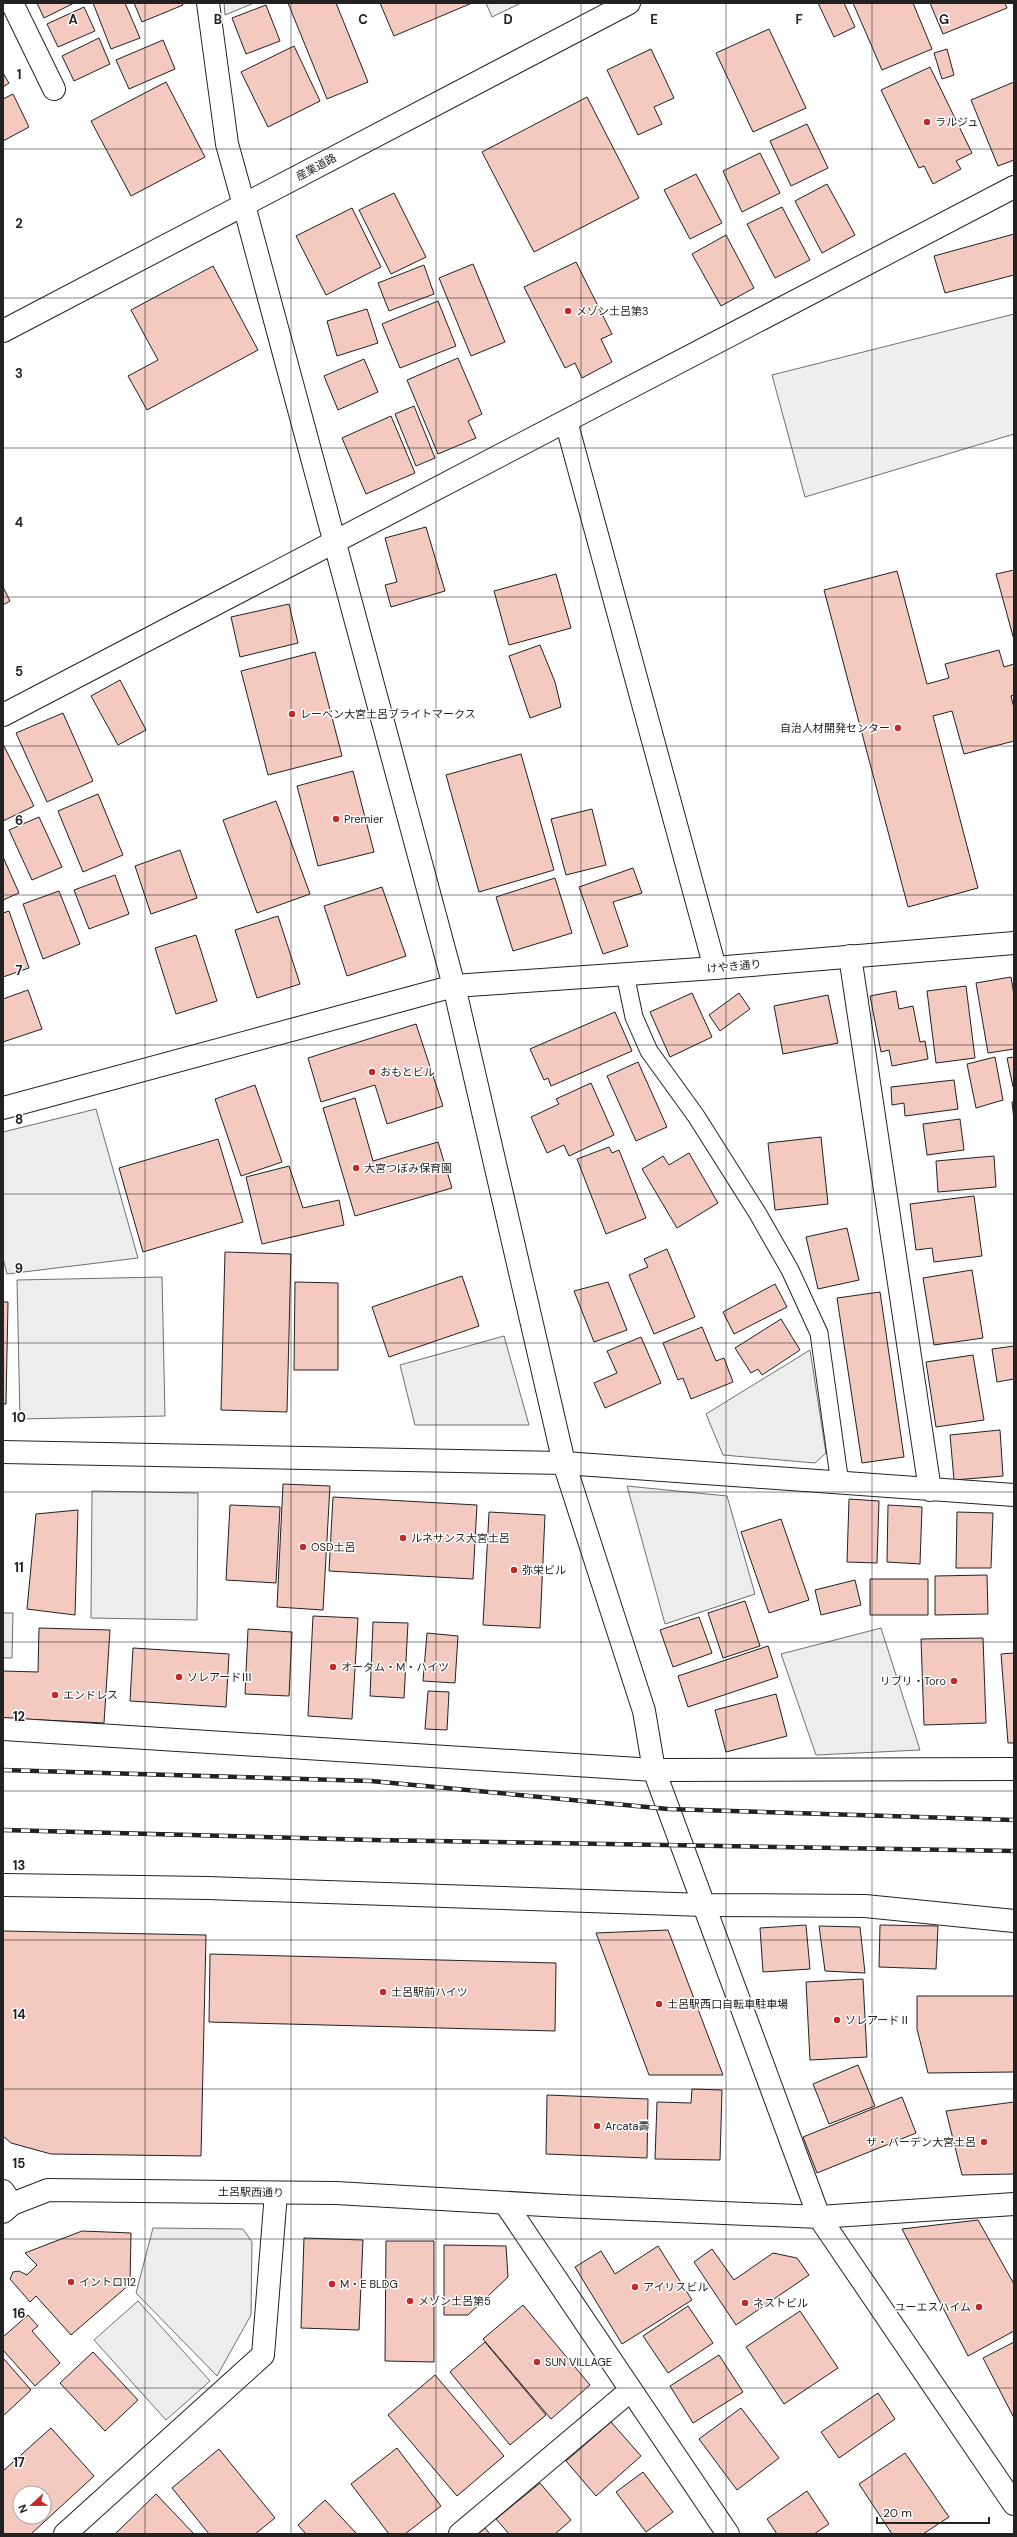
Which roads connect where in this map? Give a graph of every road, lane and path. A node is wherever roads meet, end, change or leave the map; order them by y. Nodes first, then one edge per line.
1 (12, 3) edge
2 (208, 3) edge
3 (629, 3) edge
4 (54, 89) dead end
5 (1014, 187) edge
6 (244, 205) junction
7 (3, 331) edge
8 (566, 421) junction
9 (333, 542) junction
10 (3, 715) edge
11 (1014, 943) edge
12 (850, 956) junction
13 (715, 968) junction
14 (625, 974) junction
15 (454, 986) junction
16 (3, 1108) edge
17 (3, 1452) edge
18 (564, 1463) junction
19 (840, 1484) junction
20 (930, 1490) junction
21 (1014, 1495) edge
22 (3, 1729) edge
23 (1014, 1769) edge
24 (654, 1770) junction
25 (3, 1885) edge
26 (704, 1905) junction
27 (1014, 1921) edge
28 (276, 2193) junction
29 (6, 2202) edge
30 (505, 2203) junction
31 (1014, 2204) edge
32 (819, 2217) junction
33 (631, 2390) junction
34 (1014, 2504) edge
35 (65, 2534) edge
36 (460, 2534) edge
37 (728, 2534) edge

1 - 4 street
2 - 6 street
3 - 6 street, 産業道路
5 - 8 street
6 - 7 street, 産業道路
6 - 9 street
8 - 9 street
8 - 13 street
9 - 10 street
9 - 15 street
11 - 12 street, けやき通り
12 - 13 street, けやき通り
12 - 20 street
13 - 14 street, けやき通り
14 - 15 street, けやき通り
14 - 19 lane
15 - 16 street, けやき通り
15 - 18 street
17 - 18 street
18 - 19 street
18 - 24 street
19 - 20 street
20 - 21 street
22 - 24 street
23 - 24 street
24 - 26 street
25 - 26 street
26 - 27 street
26 - 32 street
28 - 29 street, 土呂駅西通り
28 - 30 street, 土呂駅西通り
28 - 35 street
30 - 32 street, 土呂駅西通り
30 - 33 street
31 - 32 street, 土呂駅西通り
32 - 34 street
33 - 36 street
33 - 37 street

